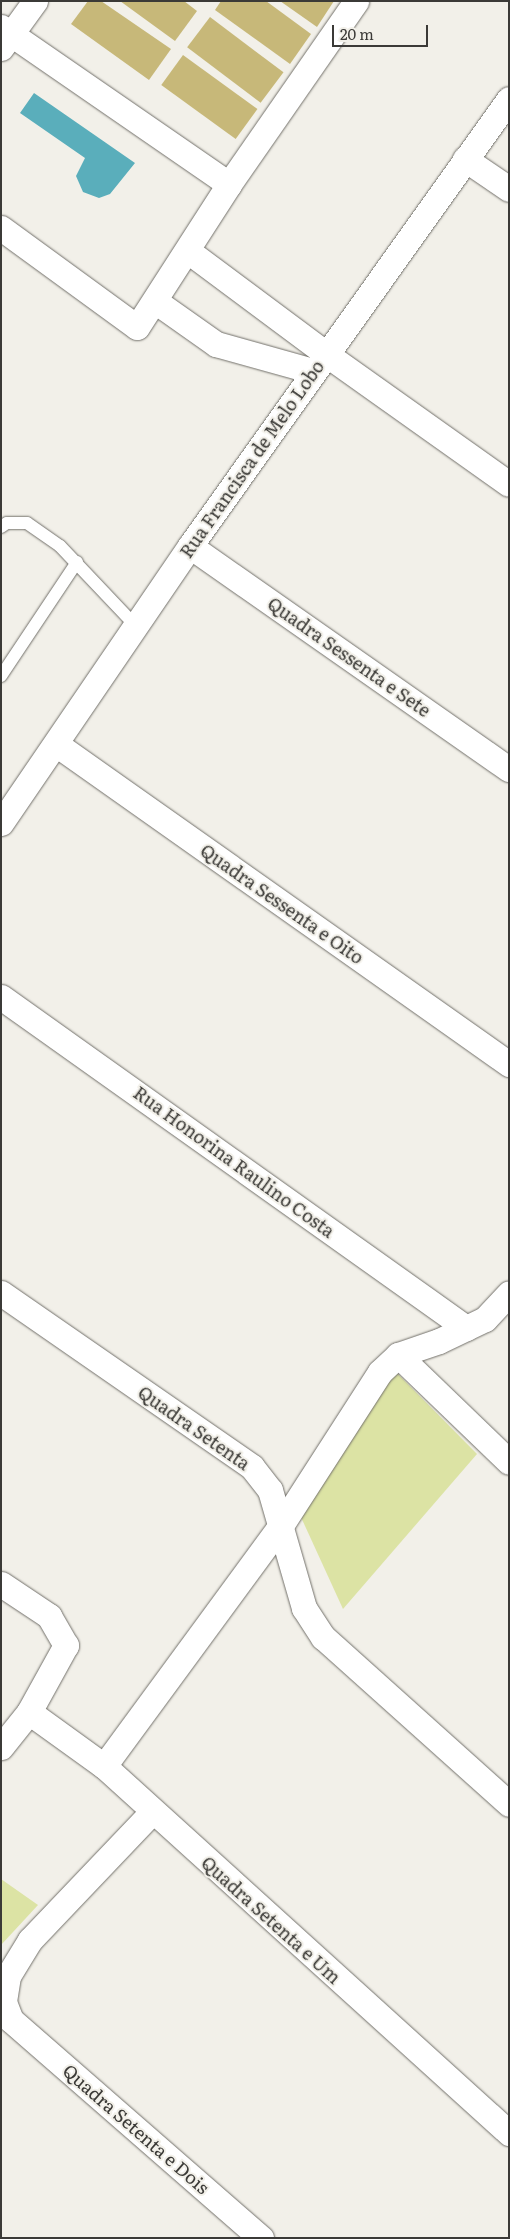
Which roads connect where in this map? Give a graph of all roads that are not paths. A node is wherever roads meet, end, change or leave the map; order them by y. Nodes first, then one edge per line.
1 (35, 1) edge
2 (356, 1) edge
3 (5, 36) edge
4 (509, 99) edge
5 (465, 159) junction
6 (229, 184) junction
7 (509, 188) edge
8 (1, 228) edge
9 (188, 251) junction
10 (155, 301) junction
11 (319, 362) junction
12 (509, 484) edge
13 (1, 527) edge
14 (190, 546) junction
15 (77, 562) junction
16 (136, 626) junction
17 (1, 676) edge
18 (56, 744) junction
19 (509, 769) edge
20 (1, 823) edge
21 (1, 997) edge
22 (509, 1064) edge
23 (1, 1293) edge
24 (509, 1293) edge
25 (466, 1328) junction
26 (398, 1355) junction
27 (509, 1462) edge
28 (282, 1524) junction
29 (1, 1584) edge
30 (29, 1712) junction
31 (1, 1747) edge
32 (104, 1766) junction
33 (509, 1804) edge
34 (152, 1812) junction
35 (509, 2133) edge
36 (261, 2238) edge

1 - 3 street
2 - 6 street
3 - 6 street
4 - 5 street, Rua Francisca de Melo Lobo
5 - 7 street
5 - 11 street, Rua Francisca de Melo Lobo
6 - 9 street
8 - 10 street
9 - 10 street
9 - 11 street
10 - 11 street
11 - 12 street
11 - 14 street, Rua Francisca de Melo Lobo
13 - 15 lane
14 - 16 street, Rua Francisca de Melo Lobo
14 - 19 street, Quadra Sessenta e Sete
15 - 16 lane
15 - 17 lane
16 - 18 street, Rua Francisca de Melo Lobo
18 - 20 street, Rua Francisca de Melo Lobo
18 - 22 street, Quadra Sessenta e Oito
21 - 25 street, Rua Honorina Raulino Costa
23 - 28 street, Quadra Setenta
24 - 25 street
25 - 26 street
26 - 27 street
26 - 28 street
28 - 32 street
28 - 33 street, Quadra Setenta
29 - 30 street
30 - 31 street
30 - 32 street, Quadra Setenta e Um
32 - 34 street, Quadra Setenta e Um
34 - 35 street, Quadra Setenta e Um
34 - 36 street, Quadra Setenta e Dois

